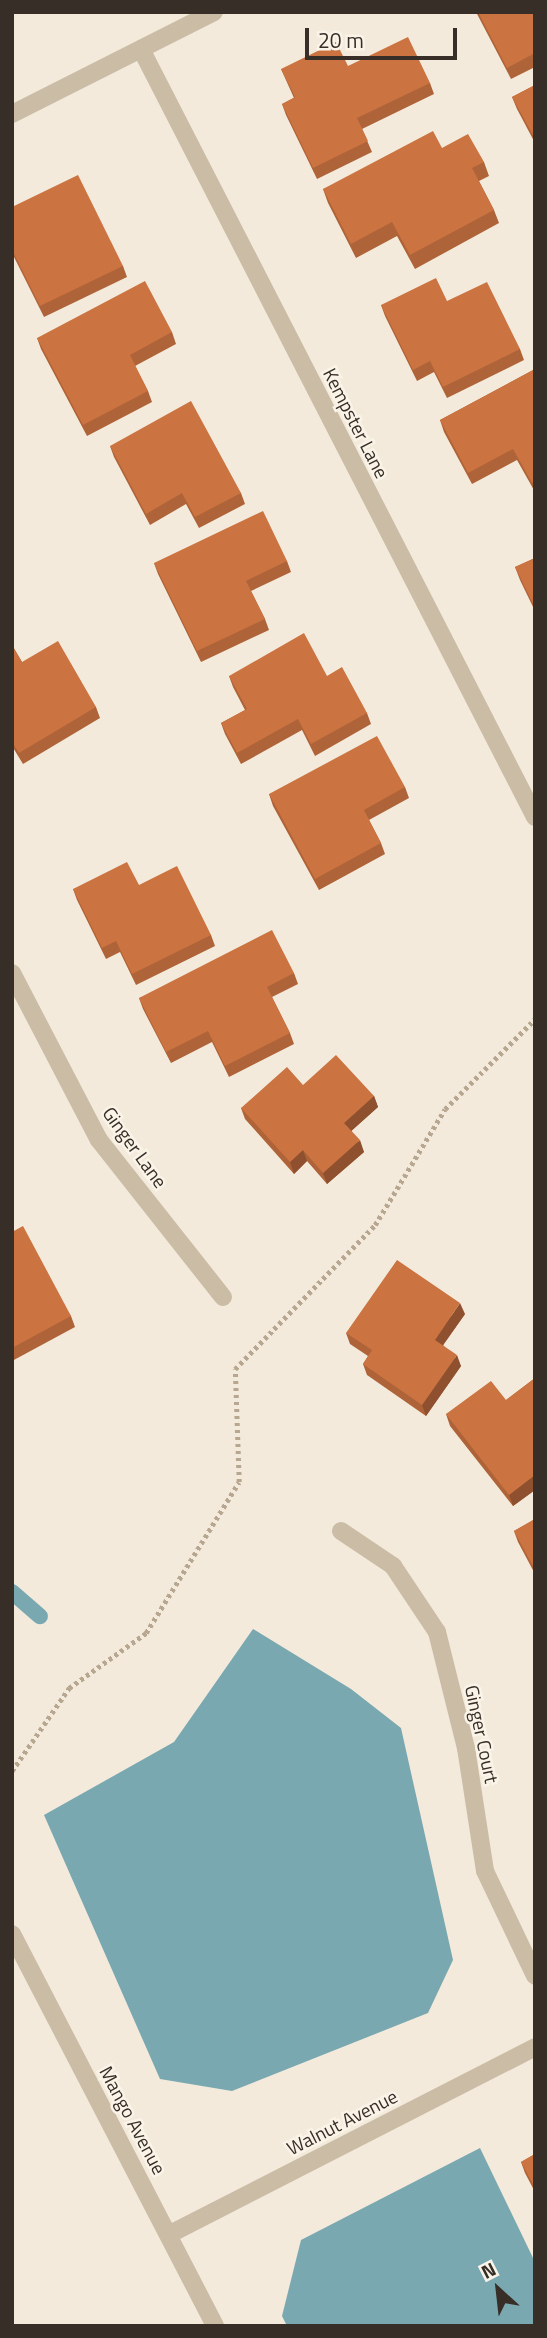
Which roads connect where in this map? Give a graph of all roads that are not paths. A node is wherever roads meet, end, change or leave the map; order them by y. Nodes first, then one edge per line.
1 (214, 12) edge
2 (141, 49) junction
3 (12, 114) edge
4 (535, 817) edge
5 (12, 973) edge
6 (223, 1297) dead end
7 (341, 1531) dead end
8 (12, 1934) edge
9 (535, 1976) edge
10 (535, 2047) edge
11 (170, 2234) junction
12 (215, 2326) edge

1 - 2 street
2 - 3 street
2 - 4 street, Kempster Lane
5 - 6 street, Ginger Lane
7 - 9 street, Ginger Court
8 - 11 street, Mango Avenue
10 - 11 street, Walnut Avenue
11 - 12 street, Mango Avenue

